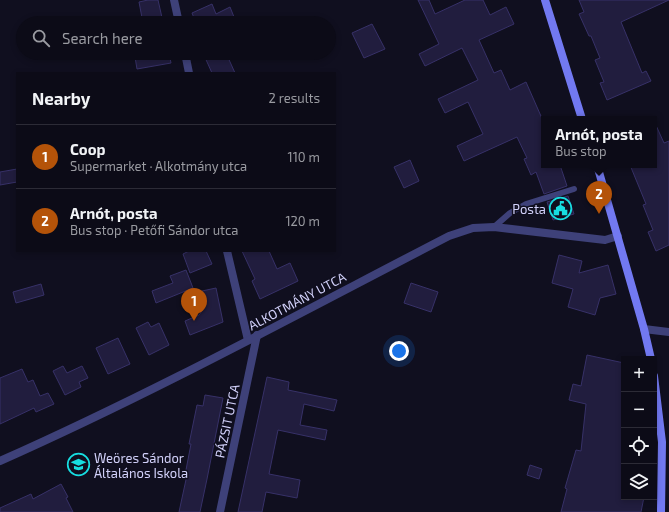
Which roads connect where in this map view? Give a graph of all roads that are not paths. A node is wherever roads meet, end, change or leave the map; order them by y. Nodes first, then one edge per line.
1 (174, 0) edge
2 (545, 0) edge
3 (177, 16) edge
4 (186, 60) edge
5 (189, 72) edge
6 (581, 116) edge
7 (597, 168) edge
8 (574, 189) dead end
9 (494, 227) junction
10 (618, 236) junction
11 (227, 252) edge
12 (644, 329) junction
13 (669, 332) edge
14 (257, 335) junction
15 (248, 340) junction
16 (650, 356) edge
17 (656, 392) edge
18 (0, 461) edge
19 (220, 512) edge
20 (661, 512) edge

1 - 3 street
2 - 6 main road
4 - 5 street
7 - 10 main road
8 - 9 lane
9 - 10 street, ALKOTMÁNY UTCA
9 - 14 street, ALKOTMÁNY UTCA
10 - 12 main road
11 - 15 street
12 - 13 street
12 - 16 main road
14 - 15 street, ALKOTMÁNY UTCA
14 - 19 street, PÁZSIT UTCA
15 - 18 street, ALKOTMÁNY UTCA
17 - 20 main road

